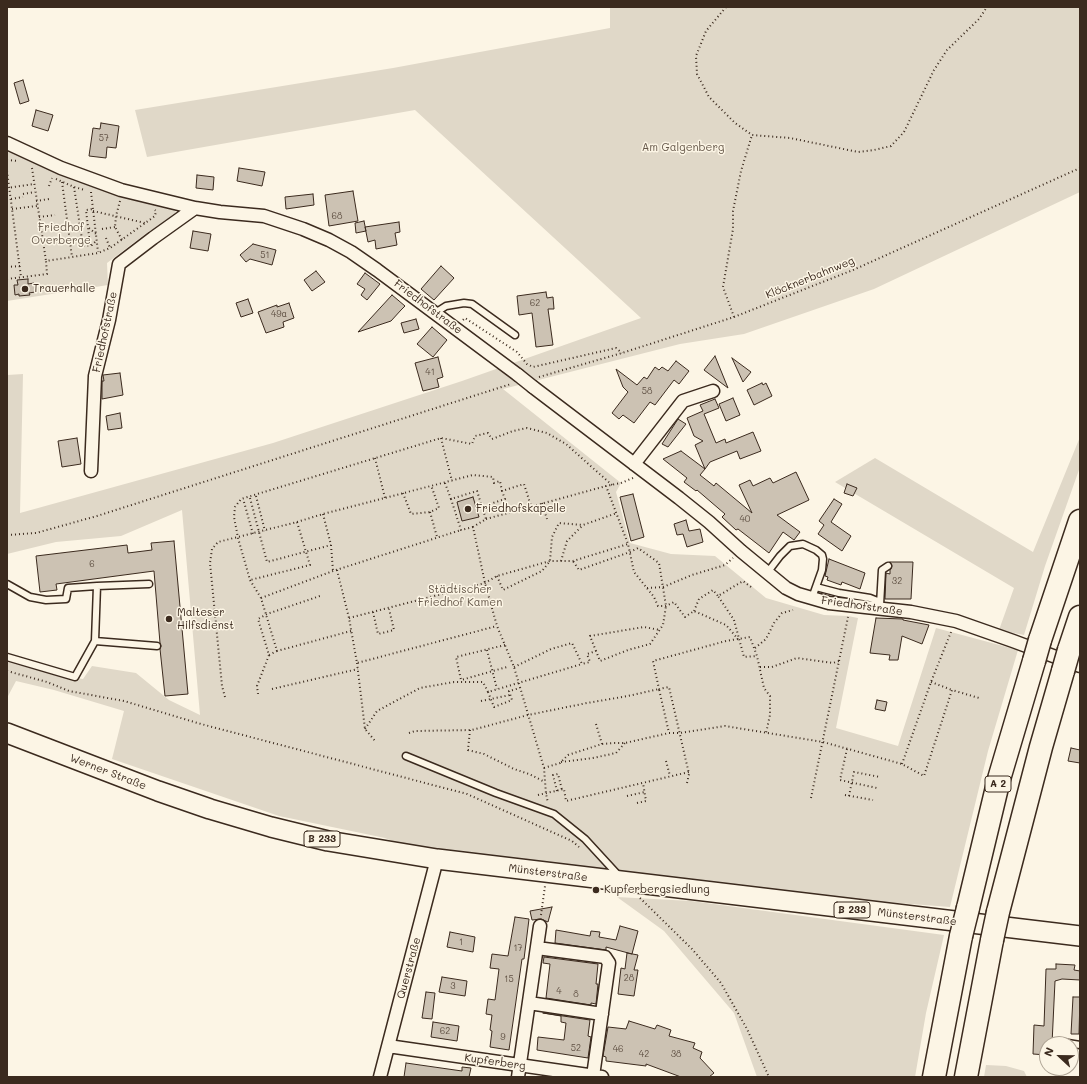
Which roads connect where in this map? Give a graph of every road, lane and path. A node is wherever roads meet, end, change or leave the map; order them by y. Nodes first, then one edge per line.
1 (726, 7) edge
2 (987, 7) edge
3 (752, 135) junction
4 (7, 143) edge
5 (7, 160) edge
6 (18, 161) dead end
7 (1080, 168) edge
8 (38, 171) dead end
9 (7, 172) edge
10 (62, 182) junction
11 (34, 184) junction
12 (49, 186) dead end
13 (74, 187) junction
14 (8, 188) edge
15 (35, 192) junction
16 (91, 192) junction
17 (98, 194) dead end
18 (11, 199) junction
19 (50, 199) dead end
20 (120, 200) dead end
21 (36, 201) junction
22 (37, 206) junction
23 (7, 208) edge
24 (12, 208) junction
25 (195, 208) junction
26 (149, 209) dead end
27 (93, 210) junction
28 (55, 215) dead end
29 (116, 216) junction
30 (39, 217) junction
31 (94, 221) junction
32 (87, 222) junction
33 (145, 224) junction
34 (115, 227) junction
35 (88, 228) junction
36 (102, 229) dead end
37 (96, 234) junction
38 (106, 238) dead end
39 (97, 240) junction
40 (122, 240) junction
41 (90, 245) junction
42 (110, 248) junction
43 (98, 253) junction
44 (72, 257) junction
45 (46, 261) junction
46 (20, 266) junction
47 (7, 267) edge
48 (21, 277) junction
49 (7, 279) edge
50 (435, 313) junction
51 (734, 317) junction
52 (455, 328) junction
53 (515, 336) dead end
54 (622, 353) junction
55 (516, 379) junction
56 (535, 382) junction
57 (713, 391) dead end
58 (441, 438) junction
59 (375, 458) junction
60 (634, 464) junction
61 (91, 471) dead end
62 (645, 473) junction
63 (452, 481) junction
64 (445, 483) junction
65 (612, 485) junction
66 (431, 486) junction
67 (606, 486) junction
68 (502, 491) junction
69 (404, 493) junction
70 (256, 496) dead end
71 (250, 498) dead end
72 (385, 498) junction
73 (451, 499) junction
74 (244, 502) dead end
75 (542, 503) junction
76 (531, 506) junction
77 (483, 510) junction
78 (430, 512) junction
79 (617, 513) junction
80 (323, 514) junction
81 (486, 519) junction
82 (547, 519) dead end
83 (1080, 521) edge
84 (297, 522) junction
85 (582, 525) junction
86 (473, 527) junction
87 (461, 530) junction
88 (265, 531) junction
89 (259, 532) junction
90 (253, 534) junction
91 (7, 535) edge
92 (437, 537) junction
93 (238, 538) junction
94 (628, 544) junction
95 (331, 545) junction
96 (741, 551) junction
97 (306, 552) junction
98 (630, 552) junction
99 (550, 561) junction
100 (561, 561) junction
101 (573, 561) junction
102 (888, 566) dead end
103 (337, 570) junction
104 (333, 571) junction
105 (767, 573) junction
106 (497, 576) junction
107 (250, 580) junction
108 (485, 582) junction
109 (7, 584) edge
110 (149, 584) dead end
111 (97, 586) junction
112 (663, 587) junction
113 (751, 587) dead end
114 (647, 588) junction
115 (814, 593) junction
116 (320, 596) dead end
117 (718, 596) junction
118 (261, 598) junction
119 (666, 606) junction
120 (850, 606) junction
121 (880, 606) junction
122 (389, 609) junction
123 (792, 610) dead end
124 (694, 611) junction
125 (373, 612) junction
126 (267, 614) junction
127 (1080, 617) edge
128 (349, 618) junction
129 (956, 621) junction
130 (497, 626) junction
131 (660, 630) junction
132 (352, 631) junction
133 (738, 639) junction
134 (95, 641) junction
135 (505, 645) junction
136 (157, 646) dead end
137 (755, 648) junction
138 (487, 649) junction
139 (277, 651) junction
140 (596, 651) junction
141 (269, 654) junction
142 (757, 656) junction
143 (7, 657) edge
144 (839, 660) junction
145 (1071, 662) edge
146 (357, 663) junction
147 (582, 664) junction
148 (507, 667) dead end
149 (514, 667) junction
150 (760, 668) junction
151 (358, 669) junction
152 (7, 671) edge
153 (518, 682) junction
154 (931, 682) junction
155 (520, 688) junction
156 (659, 688) junction
157 (272, 689) dead end
158 (497, 689) junction
159 (952, 690) junction
160 (488, 692) junction
161 (258, 694) dead end
162 (510, 695) junction
163 (225, 697) dead end
164 (979, 698) dead end
165 (491, 699) junction
166 (481, 701) dead end
167 (528, 715) junction
168 (596, 724) dead end
169 (365, 729) junction
170 (470, 730) junction
171 (7, 733) edge
172 (409, 733) dead end
173 (669, 733) junction
174 (680, 733) junction
175 (766, 733) junction
176 (376, 742) dead end
177 (823, 742) junction
178 (602, 744) junction
179 (625, 744) junction
180 (847, 749) junction
181 (406, 756) dead end
182 (666, 761) dead end
183 (560, 763) junction
184 (902, 764) junction
185 (544, 768) junction
186 (689, 772) junction
187 (670, 776) junction
188 (880, 777) dead end
189 (545, 782) junction
190 (643, 783) junction
191 (687, 783) dead end
192 (852, 783) junction
193 (877, 788) dead end
194 (562, 790) junction
195 (557, 791) junction
196 (645, 792) junction
197 (546, 793) junction
198 (538, 795) dead end
199 (845, 795) dead end
200 (627, 796) dead end
201 (849, 796) junction
202 (810, 798) dead end
203 (873, 800) dead end
204 (637, 803) dead end
205 (210, 809) joint
206 (554, 814) junction
207 (583, 850) dead end
208 (437, 859) junction
209 (625, 882) junction
210 (544, 893) dead end
211 (540, 926) joint
212 (1080, 936) edge
213 (537, 948) junction
214 (529, 1003) junction
215 (602, 1014) junction
216 (388, 1046) junction
217 (519, 1071) edge
218 (598, 1076) edge
219 (380, 1077) edge
220 (769, 1077) edge
221 (934, 1077) edge
222 (966, 1077) edge

1 - 3 path
2 - 3 path
3 - 51 path
4 - 25 street, Friedhofstraße
5 - 6 path
7 - 51 path, Klöcknerbahnweg
8 - 11 path
9 - 14 path
10 - 12 path
10 - 13 path
10 - 44 path
11 - 14 path
11 - 15 path
13 - 16 path
13 - 41 path
14 - 18 path
15 - 18 path
15 - 21 path
16 - 17 path
16 - 27 path
18 - 24 path
19 - 21 path
20 - 29 path
21 - 22 path
22 - 24 path
22 - 30 path
23 - 24 path
24 - 46 path
25 - 50 street, Friedhofstraße
25 - 61 street, Friedhofstraße
26 - 33 path
27 - 29 path
27 - 31 path
27 - 32 path
28 - 30 path
29 - 33 path
29 - 34 path
30 - 45 path
31 - 32 path
31 - 37 path
32 - 35 path
33 - 40 path
34 - 36 path
34 - 40 path
35 - 37 path
35 - 41 path
37 - 39 path
38 - 42 path
39 - 41 path
39 - 43 path
40 - 42 path
42 - 43 path
43 - 44 path
44 - 45 path
45 - 48 path
46 - 47 path
46 - 48 path
48 - 49 path
50 - 52 street, Friedhofstraße
50 - 53 lane
51 - 54 path, Klöcknerbahnweg
52 - 54 path
52 - 55 street, Friedhofstraße
54 - 56 path, Klöcknerbahnweg
55 - 56 street, Friedhofstraße, bridge
55 - 91 path
56 - 60 street, Friedhofstraße
57 - 60 street
58 - 59 path
58 - 63 path
58 - 65 path
59 - 72 path
59 - 93 path
60 - 62 street, Friedhofstraße
62 - 65 path
62 - 96 street, Friedhofstraße
63 - 64 path
63 - 68 path
64 - 66 path
64 - 73 path
65 - 67 path
66 - 69 path
66 - 78 path
67 - 75 path
67 - 79 path
68 - 76 path
68 - 77 path
69 - 72 path
69 - 78 path
70 - 88 path
71 - 89 path
72 - 80 path
73 - 77 path
73 - 87 path
74 - 90 path
75 - 76 path
75 - 82 path
76 - 81 path
77 - 81 path
78 - 92 path
79 - 85 path
79 - 94 path
80 - 84 path
80 - 95 path
81 - 86 path
83 - 221 highway, A 2, bridge
84 - 88 path
84 - 97 path
85 - 99 path
85 - 100 path
86 - 87 path
86 - 108 path
87 - 92 path
88 - 89 path
89 - 90 path
89 - 97 path
90 - 93 path
92 - 103 path
93 - 107 path
93 - 163 path
94 - 98 path
94 - 101 path
95 - 97 path
95 - 104 path
96 - 105 street, Friedhofstraße
96 - 112 path
97 - 107 path
98 - 101 path
98 - 112 path
98 - 114 path
99 - 100 path
99 - 106 path
99 - 106 path
100 - 101 path
102 - 121 lane
103 - 104 path
103 - 128 path
104 - 118 path
105 - 115 street, Friedhofstraße
105 - 115 lane
106 - 108 path
107 - 118 path
108 - 122 path
108 - 130 path
109 - 111 lane
110 - 111 lane
111 - 134 lane
112 - 114 path
112 - 119 path
113 - 117 path
114 - 119 path
115 - 120 street, Friedhofstraße
115 - 121 lane
116 - 126 path
117 - 124 path
117 - 133 path
118 - 126 path
119 - 124 path
119 - 131 path
120 - 121 street, Friedhofstraße
120 - 144 path
121 - 129 street, Friedhofstraße
122 - 125 path
122 - 125 path
123 - 137 path
124 - 133 path
125 - 128 path
126 - 139 path
126 - 141 path
127 - 145 highway
128 - 132 path
129 - 145 street, Friedhofstraße
129 - 154 path
130 - 135 path
130 - 146 path
131 - 140 path
131 - 140 path
132 - 139 path
132 - 146 path
133 - 137 path
133 - 142 path
133 - 156 path
134 - 136 lane
134 - 143 lane
135 - 138 path
135 - 149 path
137 - 142 path
138 - 148 path
138 - 158 path
139 - 141 path
140 - 147 path
141 - 161 path
142 - 150 path
144 - 150 path
144 - 177 path
145 - 222 highway, bridge
146 - 151 path
147 - 149 path
147 - 153 path
149 - 153 path
150 - 175 path
151 - 157 path
151 - 169 path
152 - 207 path
153 - 155 path
153 - 158 path
154 - 159 path
154 - 184 path
155 - 162 path
155 - 167 path
156 - 167 path
156 - 173 path
156 - 174 path
158 - 160 path
159 - 164 path
159 - 184 path
160 - 165 path
160 - 169 path
162 - 165 path
162 - 165 path
165 - 166 path
167 - 170 path
167 - 185 path
168 - 178 path
169 - 176 path
170 - 172 path
170 - 189 path
171 - 205 main road, Werner Straße / B 233
173 - 174 path
173 - 179 path
174 - 175 path
174 - 186 path
175 - 177 path
177 - 180 path
177 - 202 path
178 - 179 path
178 - 183 path
179 - 183 path
180 - 184 path
180 - 192 path
181 - 206 lane
182 - 187 path
183 - 185 path
185 - 189 path
186 - 187 path
186 - 191 path
187 - 190 path
188 - 192 path
189 - 197 path
190 - 194 path
190 - 196 path
192 - 193 path
192 - 201 path
194 - 195 path
194 - 195 path
195 - 197 path
196 - 200 path
196 - 204 path
197 - 198 path
197 - 206 path
199 - 201 path
201 - 203 path
205 - 208 main road, Münsterstraße / B 233
206 - 209 lane
208 - 209 main road, Münsterstraße / B 233
208 - 216 street, Querstraße
209 - 212 main road, Münsterstraße / B 233
209 - 220 path
210 - 211 path
211 - 213 street
213 - 214 street
213 - 215 street
214 - 215 street
214 - 217 street
215 - 218 street
216 - 217 street, Kupferberg
216 - 219 street, Querstraße
217 - 218 street, Kupferberg

